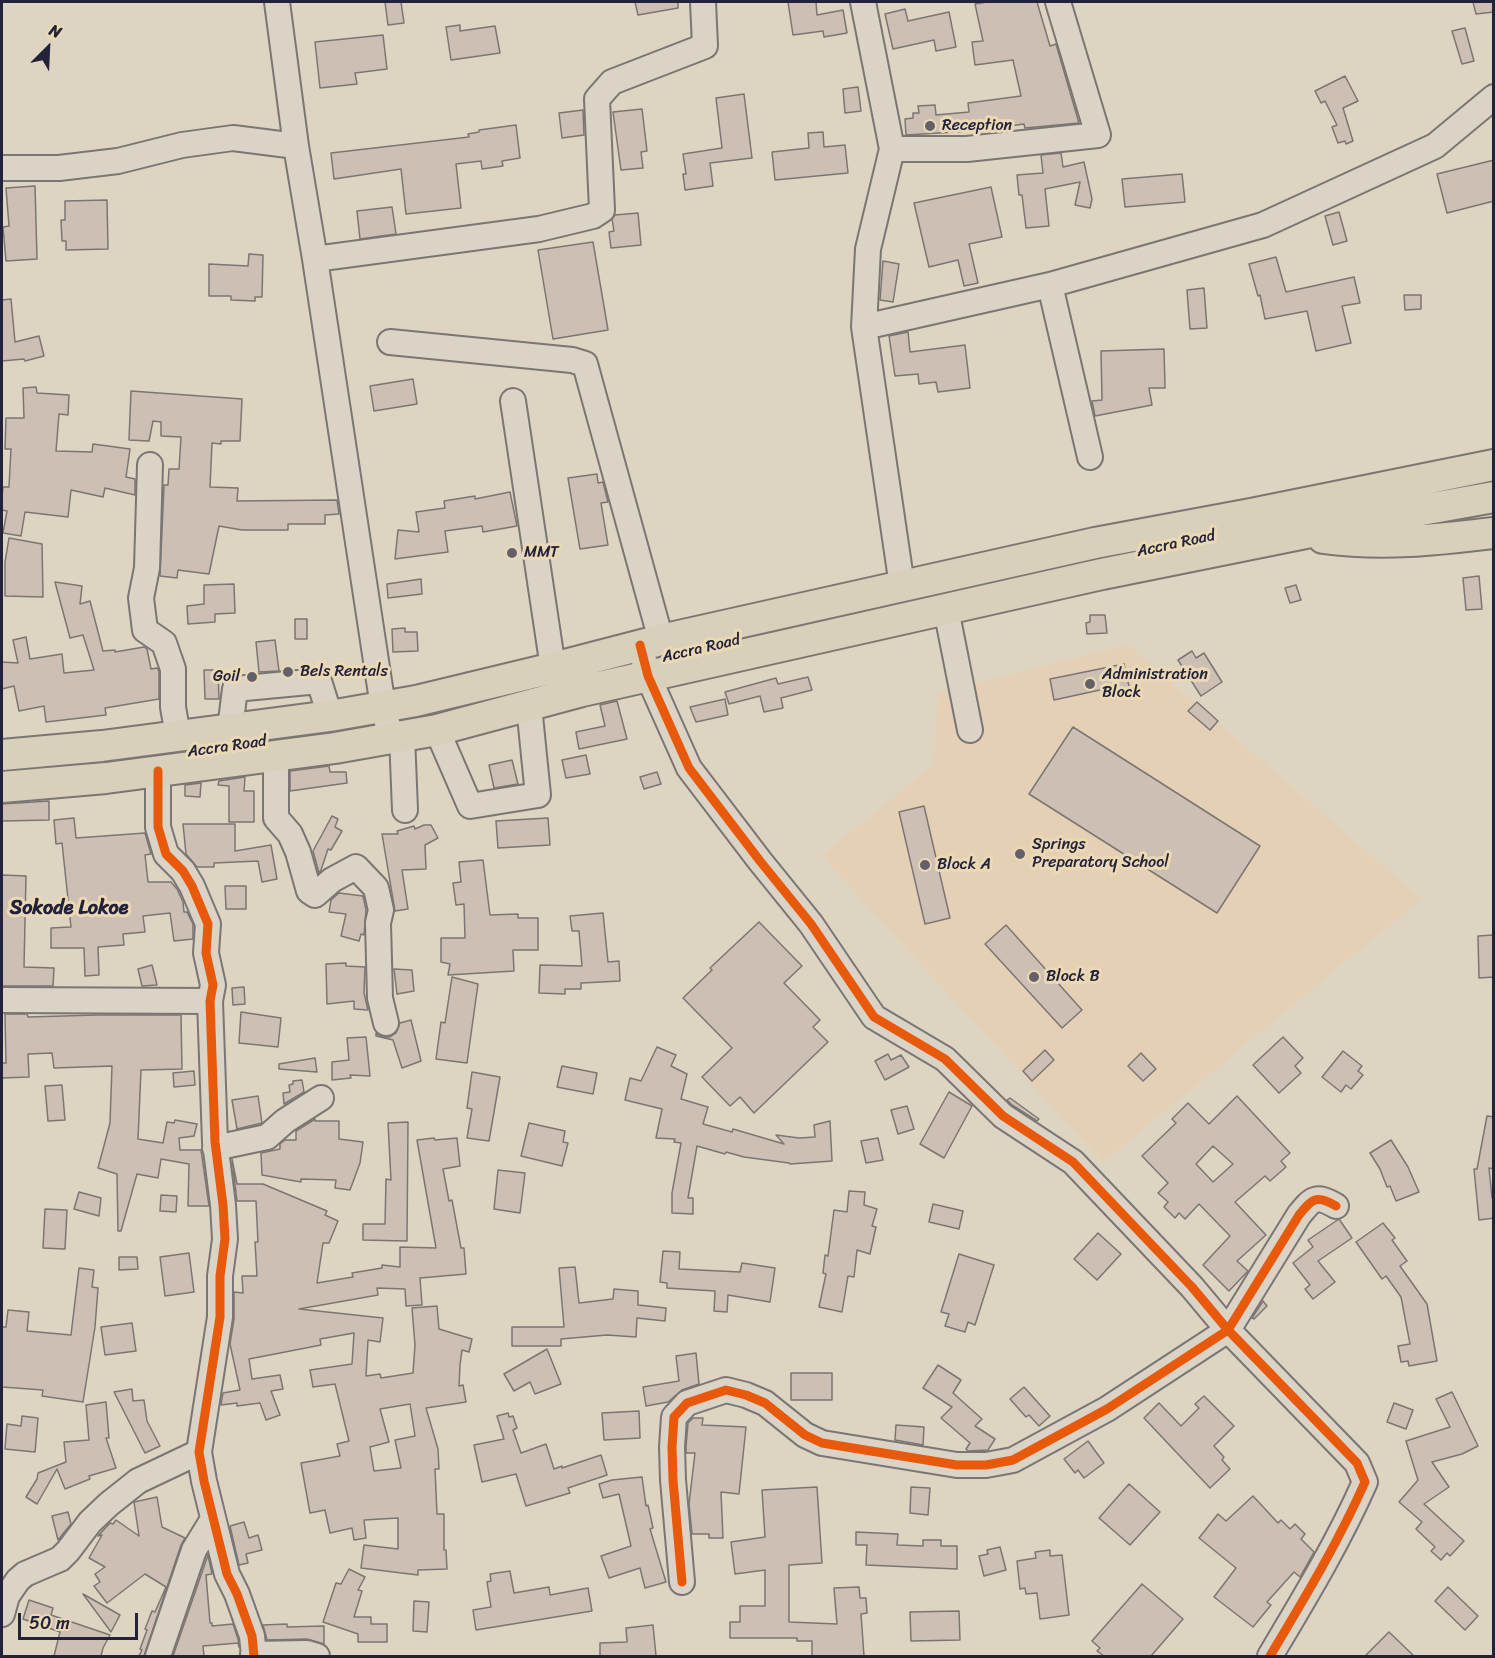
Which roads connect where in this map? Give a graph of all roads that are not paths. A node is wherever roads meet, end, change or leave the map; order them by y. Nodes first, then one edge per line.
1 (277, 2) edge
2 (703, 2) edge
3 (863, 2) edge
4 (1058, 2) edge
5 (1494, 98) edge
6 (296, 146) junction
7 (892, 148) junction
8 (2, 168) edge
9 (315, 259) junction
10 (1050, 285) junction
11 (864, 327) junction
12 (390, 342) dead end
13 (513, 401) dead end
14 (1090, 457) dead end
15 (150, 465) dead end
16 (1494, 465) edge
17 (1369, 489) junction
18 (1494, 497) edge
19 (1410, 512) junction
20 (1297, 534) junction
21 (1484, 534) edge
22 (902, 586) junction
23 (946, 609) junction
24 (650, 642) junction
25 (554, 668) junction
26 (648, 676) junction
27 (529, 706) junction
28 (383, 707) junction
29 (437, 730) junction
30 (970, 730) dead end
31 (178, 736) junction
32 (396, 737) junction
33 (2, 755) edge
34 (276, 755) junction
35 (158, 771) junction
36 (2, 787) edge
37 (405, 810) dead end
38 (2, 1000) edge
39 (210, 1001) junction
40 (386, 1023) dead end
41 (321, 1098) dead end
42 (215, 1148) junction
43 (1336, 1206) dead end
44 (1228, 1330) junction
45 (200, 1452) junction
46 (213, 1519) junction
47 (682, 1582) dead end
48 (2, 1614) edge
49 (254, 1655) edge
50 (158, 1656) edge
51 (317, 1656) edge
52 (1270, 1656) edge

1 - 6 street
2 - 9 street
3 - 7 street
4 - 7 street
5 - 10 street
6 - 8 street
6 - 9 street
7 - 11 street
9 - 28 street
10 - 11 street
10 - 14 street
11 - 22 street
12 - 24 street
13 - 25 street
15 - 31 street
16 - 17 main road, Accra Road
17 - 19 main road
17 - 22 main road, Accra Road
18 - 19 main road, Accra Road
19 - 20 main road, Accra Road
19 - 21 main road
20 - 21 main road
20 - 23 main road, Accra Road
22 - 24 main road, Accra Road
23 - 26 main road, Accra Road
23 - 30 street
24 - 25 main road, Accra Road
24 - 26 street
25 - 28 main road, Accra Road
26 - 27 main road, Accra Road
26 - 44 street
27 - 29 main road, Accra Road
27 - 29 street
28 - 31 main road, Accra Road
28 - 32 street
29 - 32 main road, Accra Road
31 - 33 main road, Accra Road
32 - 34 main road, Accra Road
32 - 37 street
34 - 35 main road, Accra Road
34 - 40 street
35 - 36 main road, Accra Road
35 - 39 street
38 - 39 street
39 - 42 street
41 - 42 street
42 - 45 street
43 - 44 street
44 - 47 street
44 - 52 street
45 - 46 street
45 - 48 street
46 - 49 street
46 - 50 street
49 - 51 street

